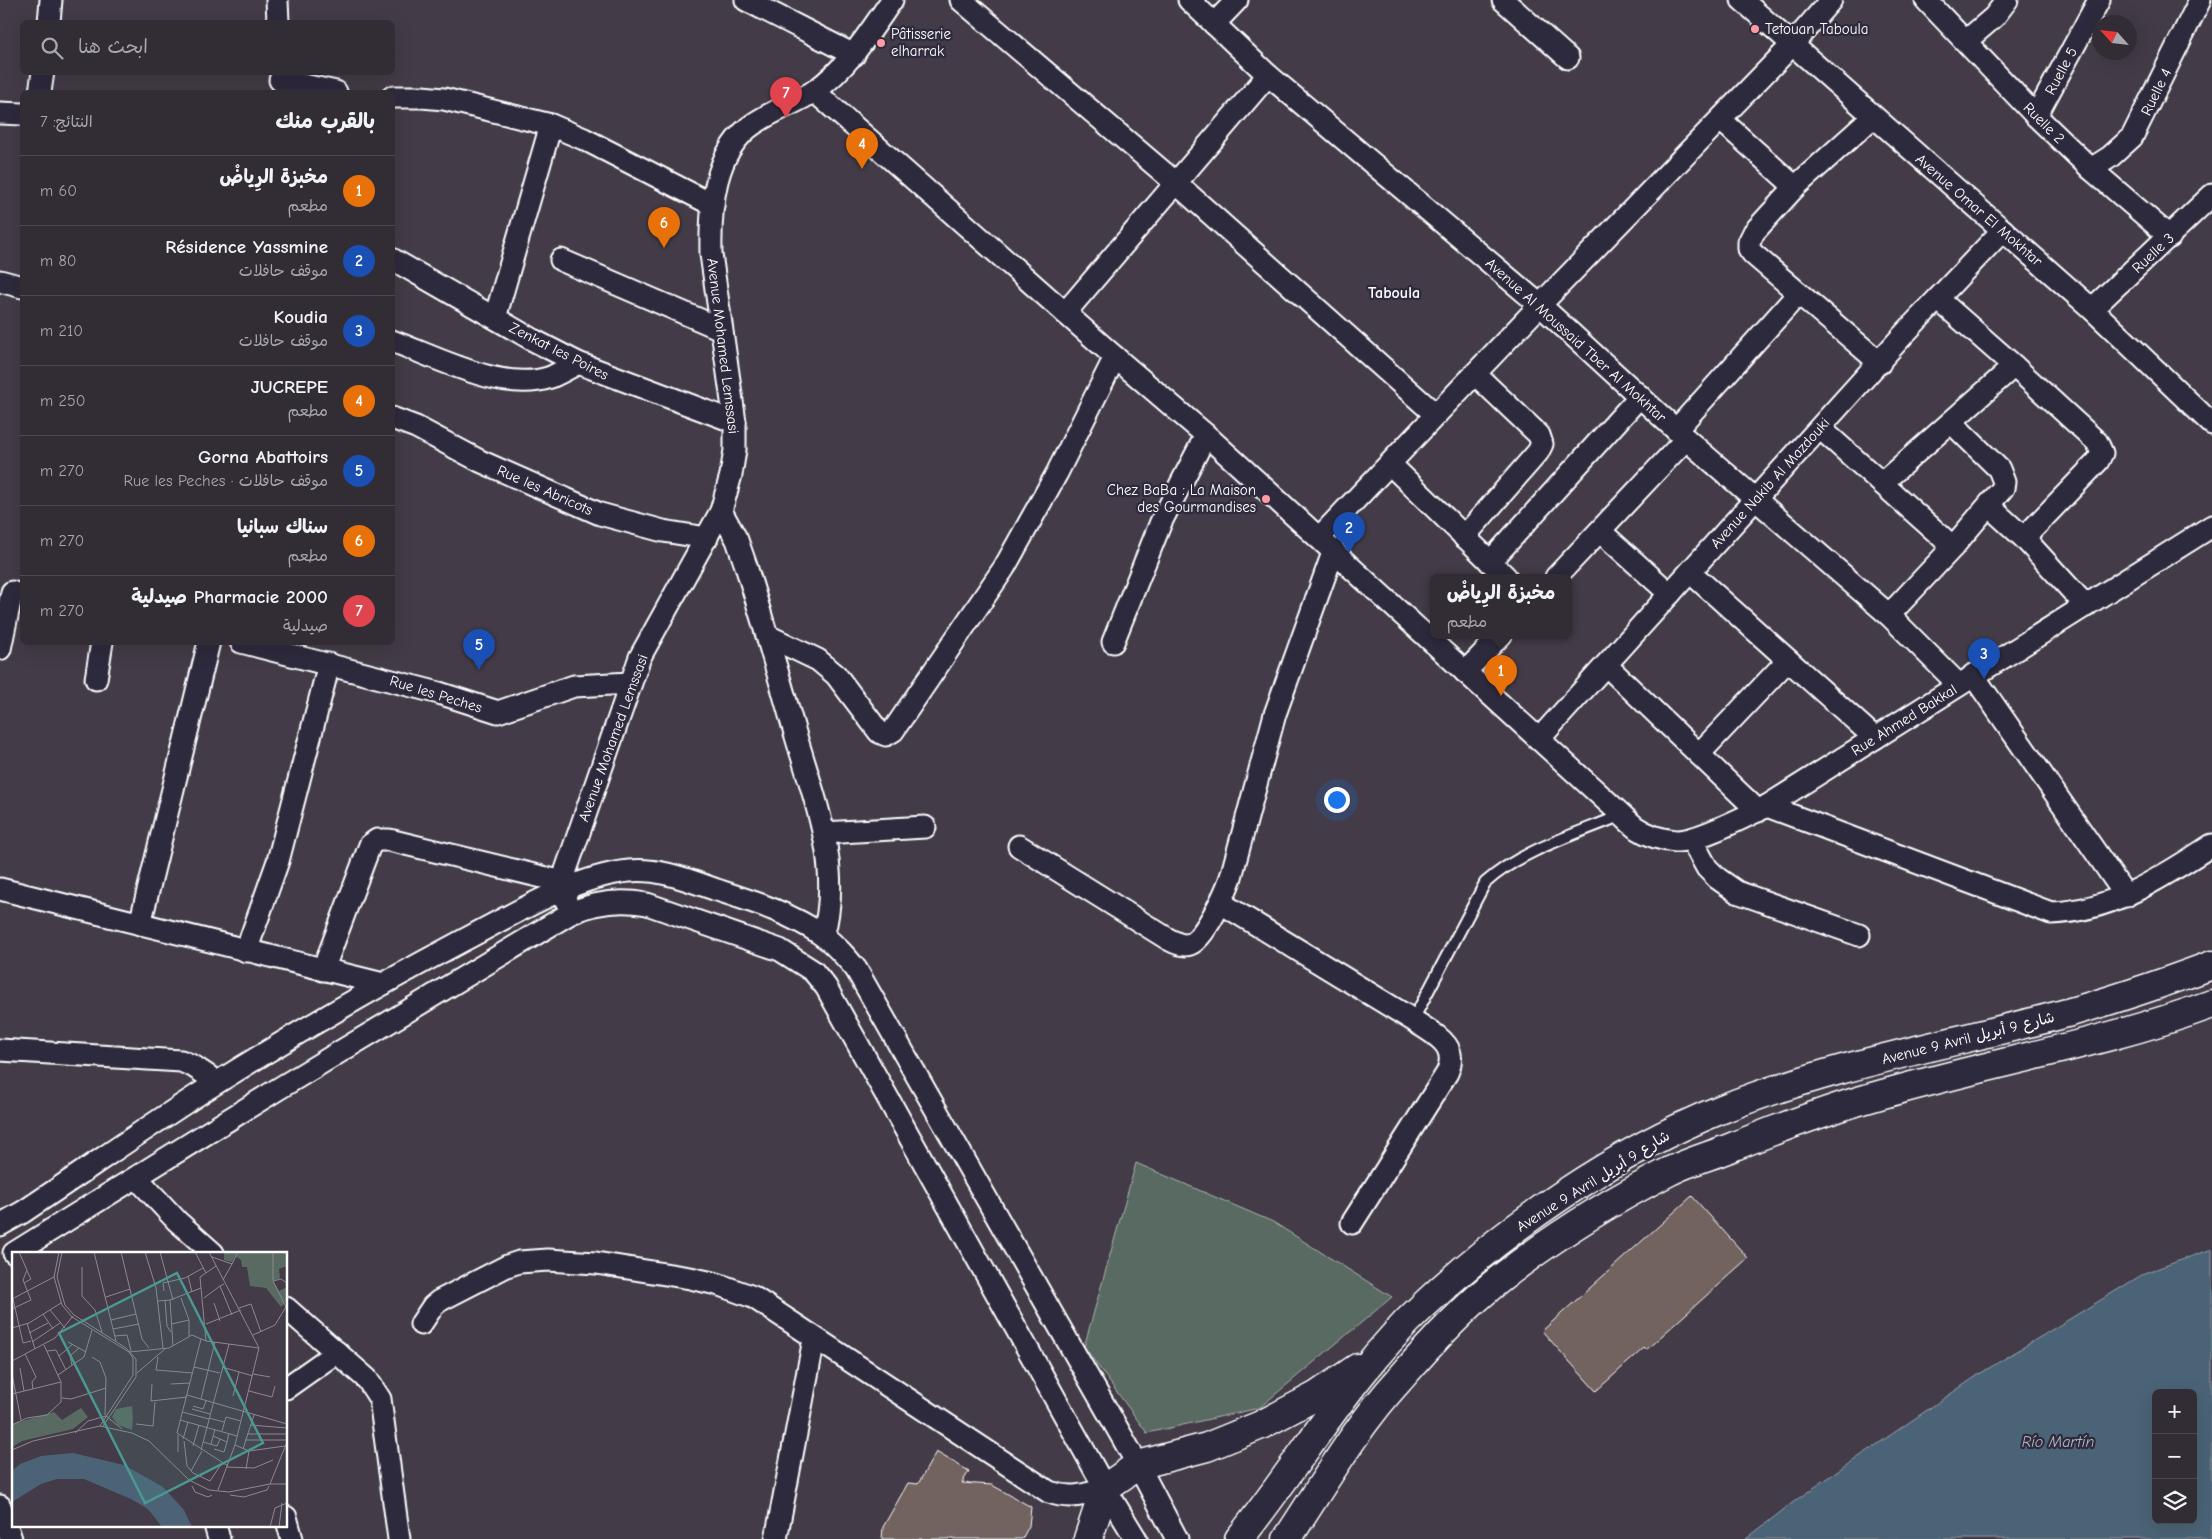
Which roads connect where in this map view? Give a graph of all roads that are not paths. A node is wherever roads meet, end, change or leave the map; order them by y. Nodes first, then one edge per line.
1 (51, 0) edge
2 (277, 0) edge
3 (746, 0) edge
4 (892, 0) edge
5 (962, 0) edge
6 (1189, 0) edge
7 (1237, 0) edge
8 (1503, 0) edge
9 (1742, 0) edge
10 (1831, 0) edge
11 (1926, 0) edge
12 (2008, 0) edge
13 (2099, 0) edge
14 (2200, 0) edge
15 (48, 20) edge
16 (278, 20) edge
17 (1214, 24) junction
18 (1966, 41) junction
19 (1791, 46) junction
20 (854, 55) junction
21 (1568, 58) dead end
22 (43, 75) edge
23 (1268, 75) junction
24 (279, 82) edge
25 (40, 90) edge
26 (325, 90) edge
27 (814, 91) junction
28 (395, 97) edge
29 (0, 114) edge
30 (20, 114) edge
31 (2036, 116) junction
32 (1873, 117) junction
33 (1720, 120) junction
34 (551, 125) junction
35 (2091, 169) junction
36 (1176, 183) junction
37 (1795, 187) junction
38 (2212, 195) edge
39 (713, 205) junction
40 (2003, 230) junction
41 (2170, 237) junction
42 (560, 260) dead end
43 (395, 261) edge
44 (0, 281) edge
45 (20, 286) edge
46 (1798, 294) junction
47 (1938, 299) junction
48 (1540, 305) junction
49 (2092, 309) junction
50 (1065, 313) junction
51 (496, 318) junction
52 (721, 329) junction
53 (395, 342) edge
54 (1115, 357) junction
55 (578, 363) junction
56 (1880, 363) junction
57 (2014, 366) junction
58 (1475, 374) junction
59 (1640, 396) junction
60 (1436, 415) junction
61 (395, 419) edge
62 (735, 422) junction
63 (1951, 422) junction
64 (2212, 424) edge
65 (1820, 428) junction
66 (1681, 434) junction
67 (1206, 435) junction
68 (1390, 464) junction
69 (1882, 483) junction
70 (1755, 499) junction
71 (1989, 506) junction
72 (720, 511) junction
73 (2212, 527) edge
74 (1600, 531) junction
75 (1464, 537) junction
76 (707, 538) junction
77 (2024, 538) junction
78 (1327, 544) junction
79 (1953, 547) junction
80 (1490, 562) junction
81 (1690, 572) junction
82 (1503, 574) edge
83 (1559, 574) edge
84 (12, 592) edge
85 (1670, 594) junction
86 (2086, 606) junction
87 (1889, 615) junction
88 (768, 636) junction
89 (1497, 639) edge
90 (1113, 642) dead end
91 (102, 645) edge
92 (208, 645) edge
93 (253, 645) edge
94 (0, 649) edge
95 (1788, 660) junction
96 (329, 664) junction
97 (1606, 665) junction
98 (1465, 672) junction
99 (96, 679) dead end
100 (1966, 680) junction
101 (630, 683) junction
102 (1875, 738) junction
103 (1539, 739) junction
104 (1699, 754) junction
105 (1763, 808) junction
106 (1629, 821) junction
107 (925, 827) dead end
108 (824, 833) junction
109 (1691, 839) junction
110 (2212, 845) edge
111 (1019, 846) dead end
112 (563, 886) junction
113 (0, 889) edge
114 (2126, 896) junction
115 (1221, 903) junction
116 (569, 914) junction
117 (140, 924) junction
118 (1859, 935) dead end
119 (823, 936) junction
120 (246, 951) junction
121 (2212, 965) edge
122 (323, 970) junction
123 (383, 984) junction
124 (2212, 1004) edge
125 (1413, 1020) junction
126 (0, 1050) edge
127 (217, 1082) junction
128 (137, 1178) junction
129 (1352, 1223) dead end
130 (0, 1225) edge
131 (16, 1252) edge
132 (212, 1252) edge
133 (12, 1254) edge
134 (0, 1261) edge
135 (288, 1310) edge
136 (421, 1324) dead end
137 (814, 1339) junction
138 (1380, 1351) junction
139 (337, 1352) junction
140 (288, 1387) edge
141 (1138, 1465) junction
142 (1105, 1488) junction
143 (0, 1506) edge
144 (288, 1524) edge
145 (216, 1526) edge
146 (11, 1539) edge
147 (219, 1539) edge
148 (292, 1539) edge
149 (399, 1539) edge
150 (776, 1539) edge
151 (1088, 1539) edge
152 (1136, 1539) edge
153 (1177, 1539) edge
154 (1238, 1539) edge
155 (1287, 1539) edge

1 - 15 street
2 - 16 street
3 - 20 street
4 - 20 street, Avenue Mohamed Lemssasi
5 - 36 street
6 - 17 street, Avenue Al Moussaid Tber Al Mokhtar
7 - 17 street
8 - 21 street
9 - 19 street, Avenue Omar El Mokhtar
10 - 19 street
11 - 18 street, Ruelle 2
12 - 18 street
13 - 31 street, Ruelle 5
14 - 35 street, Ruelle 4
17 - 23 street, Avenue Al Moussaid Tber Al Mokhtar
18 - 31 street, Ruelle 2
19 - 32 street, Avenue Omar El Mokhtar
19 - 33 street
20 - 27 street, Avenue Mohamed Lemssasi
22 - 25 street
23 - 36 street
23 - 48 street, Avenue Al Moussaid Tber Al Mokhtar
24 - 26 street
27 - 39 street, Avenue Mohamed Lemssasi
27 - 50 street, Rue Ahmed Bakkal
28 - 34 street
29 - 30 street
31 - 35 street, Ruelle 2
32 - 37 street
32 - 40 street, Avenue Omar El Mokhtar
33 - 37 street
33 - 48 street
34 - 39 street
34 - 51 street
35 - 41 street, Ruelle 2
36 - 50 street
36 - 60 street
37 - 46 street
38 - 41 street, Ruelle 3
39 - 52 street, Avenue Mohamed Lemssasi
40 - 47 street, Avenue Nakib Al Mazdouki
40 - 49 street, Avenue Omar El Mokhtar
41 - 49 street, Ruelle 3
42 - 52 street
43 - 51 street, Zenkat les Poires
44 - 45 street
46 - 56 street
46 - 66 street
47 - 56 street, Avenue Nakib Al Mazdouki
47 - 57 street
48 - 58 street
48 - 59 street, Avenue Al Moussaid Tber Al Mokhtar
49 - 64 street, Avenue Omar El Mokhtar
50 - 54 street, Rue Ahmed Bakkal
51 - 55 street, Zenkat les Poires
52 - 62 street, Avenue Mohamed Lemssasi
53 - 55 street
54 - 67 street, Rue Ahmed Bakkal
54 - 88 street
55 - 62 street, Zenkat les Poires
56 - 65 street, Avenue Nakib Al Mazdouki
57 - 63 street
57 - 77 street
58 - 60 street
58 - 75 street
59 - 66 street, Avenue Al Moussaid Tber Al Mokhtar
59 - 80 street
60 - 68 street
61 - 76 street, Rue les Abricots
62 - 72 street, Avenue Mohamed Lemssasi
63 - 69 street
63 - 71 street
65 - 69 street
65 - 70 street, Avenue Nakib Al Mazdouki
66 - 70 street, Avenue Al Moussaid Tber Al Mokhtar
66 - 74 street
67 - 78 street, Rue Ahmed Bakkal
67 - 90 street
68 - 75 street
68 - 78 street
69 - 79 street
70 - 81 street, Avenue Nakib Al Mazdouki
70 - 87 street, Avenue Al Moussaid Tber Al Mokhtar
71 - 77 street
71 - 79 street
72 - 76 street, Avenue Mohamed Lemssasi
72 - 88 street
73 - 86 street, Rue Ahmed Bakkal
74 - 83 street
74 - 85 street
75 - 80 street
76 - 101 street, Avenue Mohamed Lemssasi
77 - 86 street
78 - 98 street, Rue Ahmed Bakkal
78 - 115 street
79 - 87 street
80 - 82 street
81 - 85 street, Avenue Nakib Al Mazdouki
81 - 95 street
84 - 94 street
85 - 97 street, Avenue Nakib Al Mazdouki
86 - 100 street, Rue Ahmed Bakkal
87 - 100 street, Avenue Al Moussaid Tber Al Mokhtar
88 - 108 street
89 - 98 street
91 - 99 street
92 - 117 street
93 - 96 street, Rue les Peches
95 - 102 street
95 - 104 street
96 - 101 street, Rue les Peches
96 - 120 street
97 - 103 street, Avenue Nakib Al Mazdouki
97 - 104 street
98 - 103 street, Rue Ahmed Bakkal
100 - 102 street, Rue Ahmed Bakkal
100 - 114 street, Avenue Al Moussaid Tber Al Mokhtar
101 - 112 street, Avenue Mohamed Lemssasi
102 - 105 street, Rue Ahmed Bakkal
103 - 106 street, Rue Ahmed Bakkal
104 - 105 street
105 - 109 street, Rue Ahmed Bakkal
105 - 114 street
106 - 109 street, Rue Ahmed Bakkal
106 - 125 lane
107 - 108 street
108 - 119 street
109 - 118 street
110 - 114 street
111 - 115 street
112 - 116 street
112 - 119 street
112 - 122 street
112 - 123 street
113 - 117 street
115 - 125 street
116 - 128 street
116 - 142 street
117 - 120 street
119 - 141 street
120 - 122 street
121 - 138 highway, Avenue 9 Avril شارع 9 أبريل
122 - 123 street
123 - 127 street
124 - 155 highway, Avenue 9 Avril شارع 9 أبريل
125 - 129 street
126 - 127 street
127 - 130 street
128 - 131 street
128 - 132 street
133 - 134 street
135 - 139 street
136 - 137 street
137 - 142 street
137 - 150 street
138 - 141 highway
138 - 154 highway, Avenue 9 Avril شارع 9 أبريل
139 - 140 street
139 - 149 street
141 - 142 highway
141 - 153 street
142 - 151 highway
142 - 152 street
143 - 146 street
144 - 148 street
145 - 147 street

